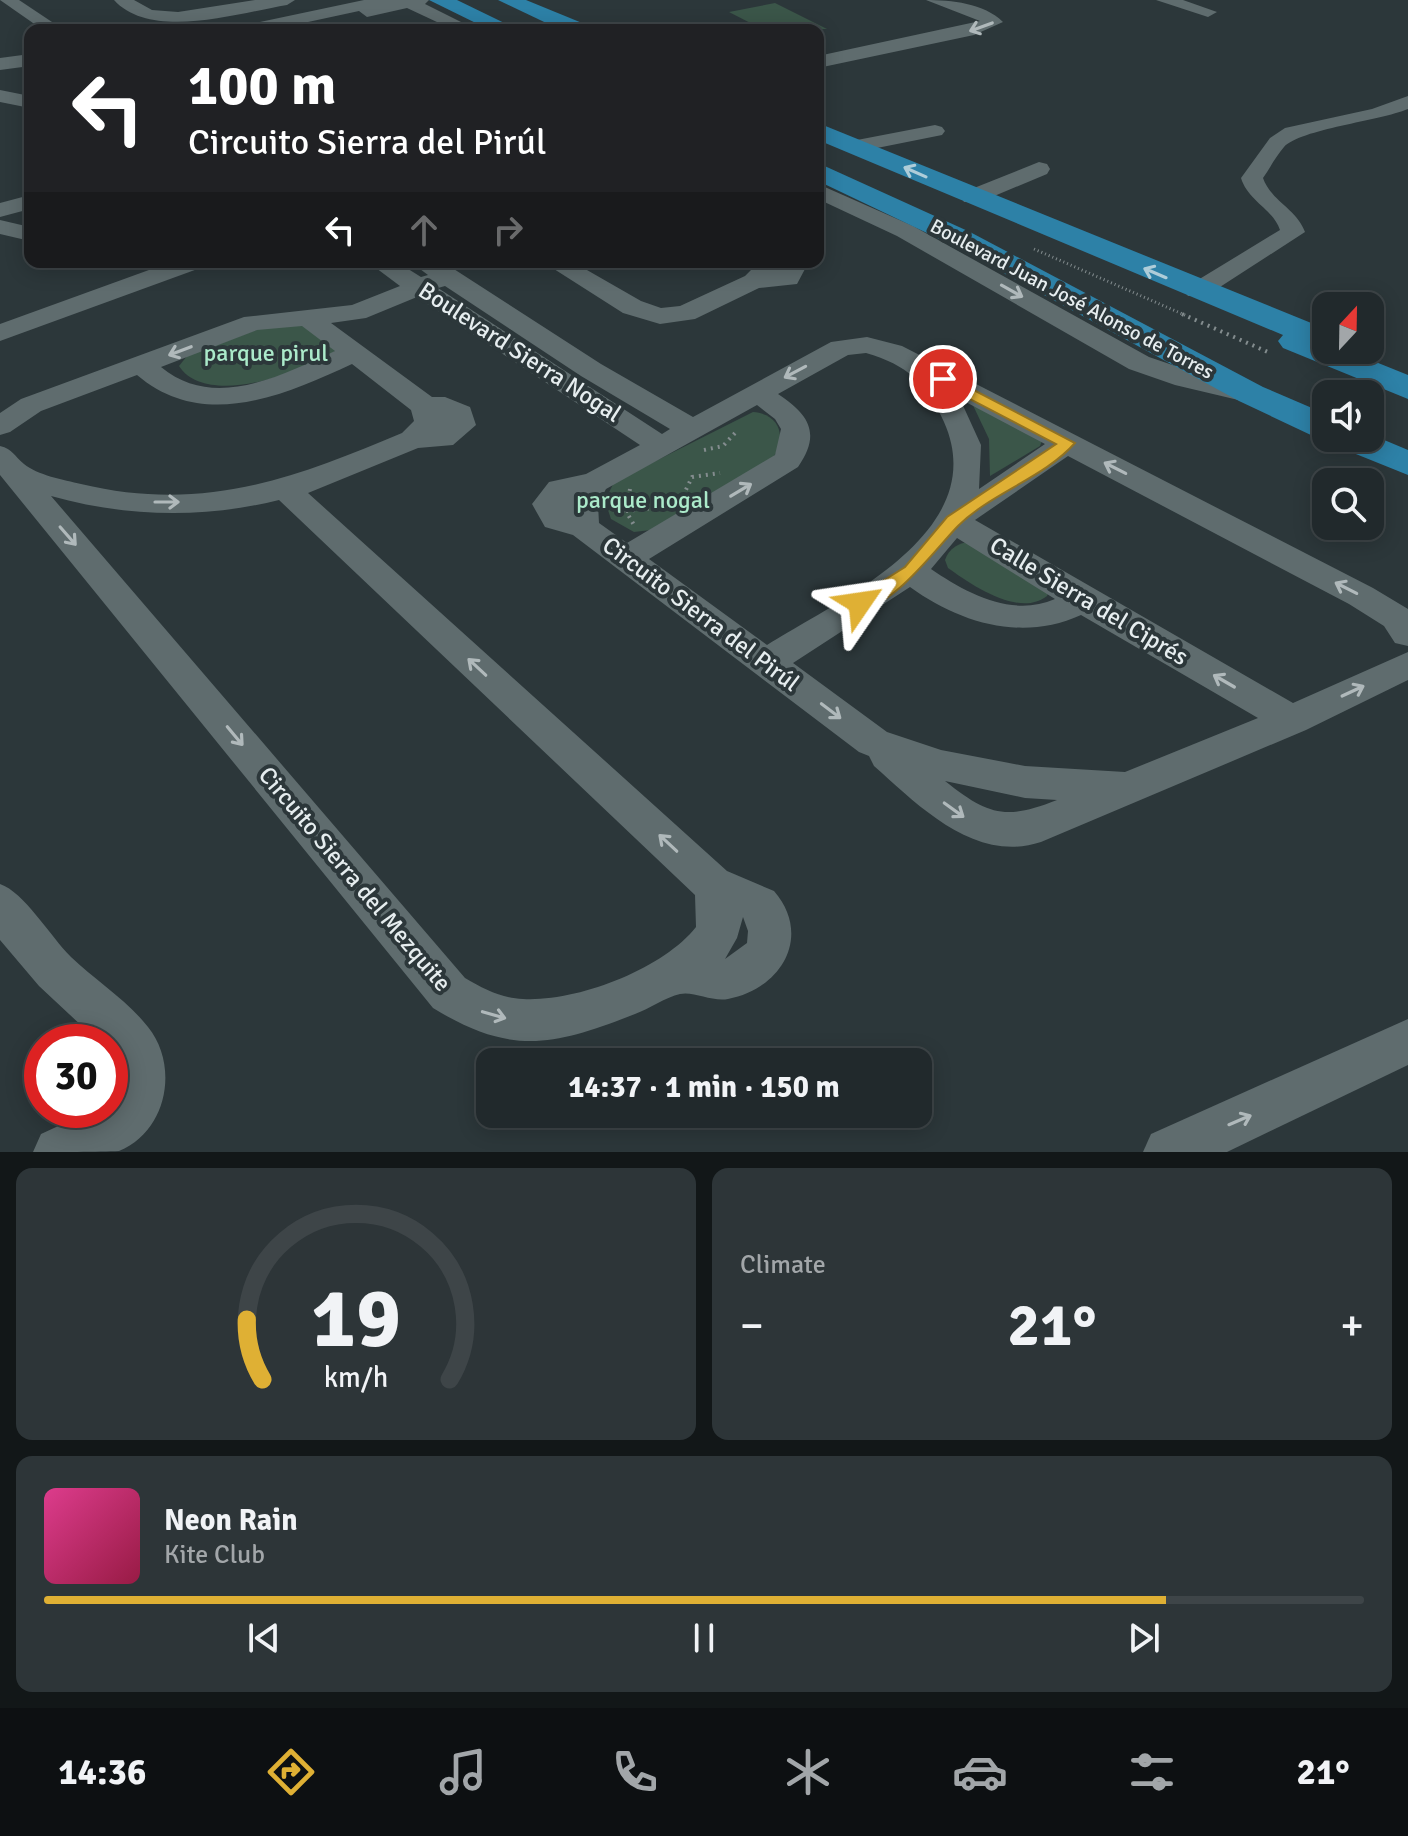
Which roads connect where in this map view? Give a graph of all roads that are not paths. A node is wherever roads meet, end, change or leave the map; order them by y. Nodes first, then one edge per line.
1 (7, 0) edge
2 (122, 0) edge
3 (230, 0) edge
4 (287, 0) edge
5 (388, 0) edge
6 (439, 0) edge
7 (508, 0) edge
8 (934, 0) edge
9 (1164, 0) edge
10 (411, 1) edge
11 (1208, 12) dead end
12 (537, 13) junction
13 (0, 14) edge
14 (166, 16) junction
15 (45, 24) edge
16 (274, 24) edge
17 (310, 24) edge
18 (456, 24) edge
19 (495, 24) edge
20 (499, 24) edge
21 (564, 24) edge
22 (24, 28) edge
23 (24, 61) edge
24 (824, 61) edge
25 (0, 64) edge
26 (24, 69) edge
27 (0, 71) edge
28 (0, 96) edge
29 (24, 99) edge
30 (1408, 102) edge
31 (935, 131) dead end
32 (824, 133) edge
33 (857, 146) junction
34 (1039, 169) dead end
35 (824, 174) edge
36 (824, 194) edge
37 (972, 197) junction
38 (24, 204) edge
39 (0, 210) edge
40 (0, 227) edge
41 (24, 233) edge
42 (178, 268) edge
43 (397, 268) edge
44 (565, 268) edge
45 (791, 268) edge
46 (756, 271) edge
47 (439, 283) edge
48 (1212, 297) junction
49 (100, 298) junction
50 (0, 308) edge
51 (331, 332) junction
52 (0, 333) edge
53 (1312, 336) edge
54 (1149, 341) junction
55 (905, 359) junction
56 (1384, 364) edge
57 (142, 365) junction
58 (1408, 373) edge
59 (1408, 388) edge
60 (757, 393) junction
61 (1251, 394) junction
62 (1312, 401) edge
63 (31, 405) junction
64 (0, 410) edge
65 (1312, 422) edge
66 (693, 426) junction
67 (1384, 430) edge
68 (1408, 440) edge
69 (1067, 443) junction
70 (658, 445) junction
71 (1381, 452) edge
72 (2, 453) edge
73 (1408, 464) edge
74 (285, 489) junction
75 (953, 521) junction
76 (634, 545) junction
77 (911, 571) junction
78 (1082, 600) junction
79 (1404, 625) edge
80 (766, 663) junction
81 (1408, 665) edge
82 (1292, 720) junction
83 (2, 912) edge
84 (1408, 1041) edge
85 (59, 1152) edge
86 (1169, 1152) edge

1 - 15 street
2 - 14 street
3 - 14 street
4 - 14 street
5 - 16 street
6 - 19 main road
7 - 12 main road
8 -> 24 street
9 - 11 street
10 - 17 street
10 - 18 street
12 - 20 main road
12 - 21 main road
13 - 22 street
23 - 25 street
26 - 27 street
28 - 29 street
30 - 48 street
31 - 33 street
32 - 33 main road, Boulevard Juan José Alonso de Torres
37 -> 33 main road, Boulevard Juan José Alonso de Torres
34 - 37 street
35 - 54 main road, Boulevard Juan José Alonso de Torres
36 -> 61 street
48 -> 37 main road, Boulevard Juan José Alonso de Torres
38 - 39 street
40 - 41 street
42 - 49 street
43 - 47 street, Boulevard Sierra Nogal
44 - 46 street
45 - 46 street
47 - 51 street
47 - 66 street, Boulevard Sierra Nogal
47 - 70 street, Boulevard Sierra Nogal
48 - 53 main road, Boulevard Juan José Alonso de Torres
48 - 59 main road
49 - 50 street
49 - 52 street
51 -> 57 street
51 - 57 street
51 - 74 street
54 - 61 main road, Boulevard Juan José Alonso de Torres
54 - 62 main road
55 -> 60 street
55 - 69 street
55 - 75 street
56 - 58 main road
57 - 63 street
60 - 66 street
76 -> 60 street
61 - 65 main road, Boulevard Juan José Alonso de Torres
63 - 64 street
63 - 72 street
66 - 70 street
67 - 68 main road
69 - 75 street
79 -> 69 street
70 - 76 street, Circuito Sierra del Pirúl
71 - 73 main road
72 -> 74 street
72 -> 74 street, Circuito Sierra del Mezquite
75 - 77 street
75 - 78 street, Calle Sierra del Ciprés
76 - 80 street, Circuito Sierra del Pirúl
77 - 78 street
77 - 80 street
82 -> 78 street, Calle Sierra del Ciprés
80 -> 82 street, Circuito Sierra del Pirúl
82 -> 81 street
83 - 85 street
86 -> 84 street

